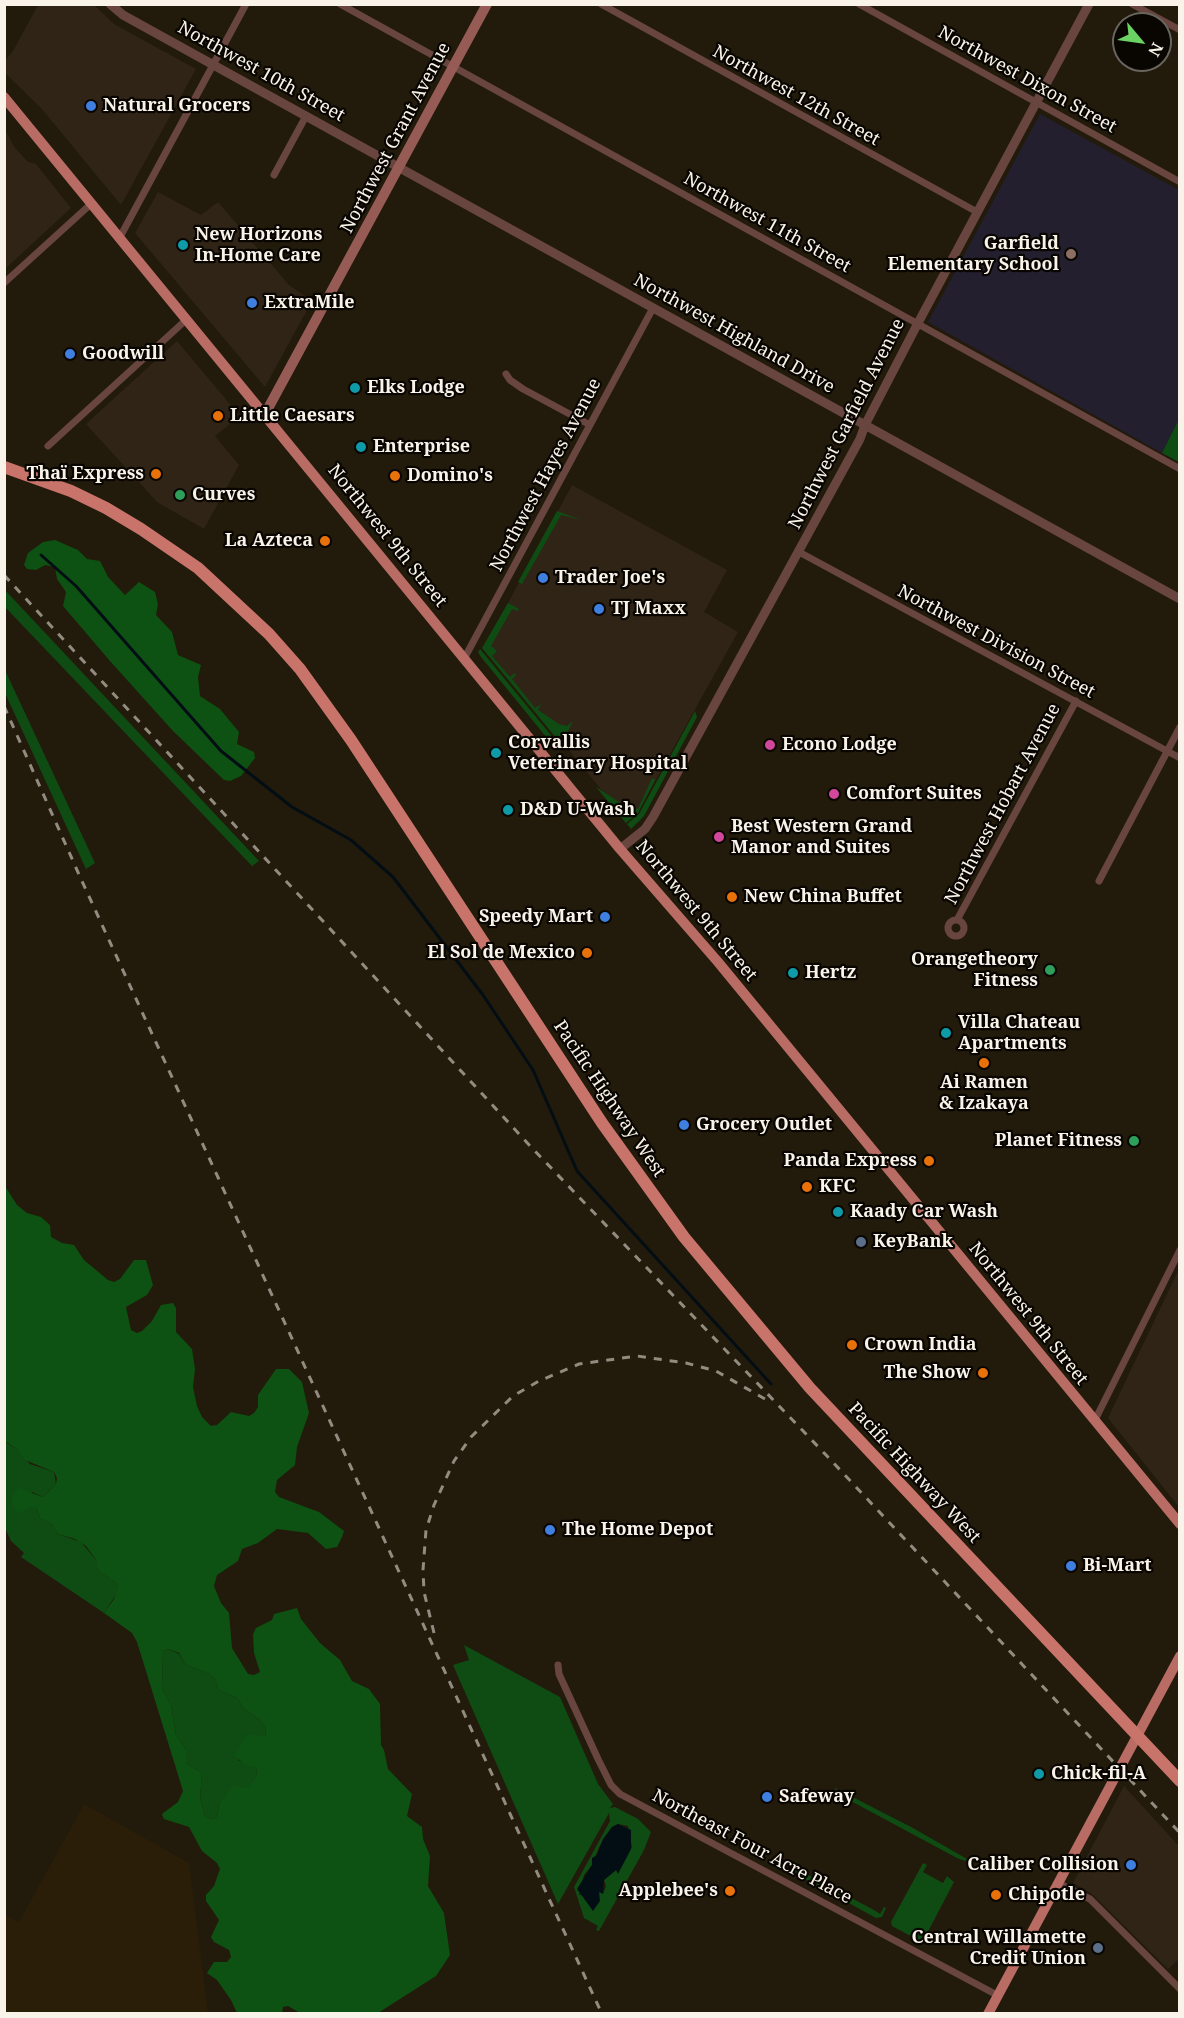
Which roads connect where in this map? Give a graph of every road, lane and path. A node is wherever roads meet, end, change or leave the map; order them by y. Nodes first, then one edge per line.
1 (110, 4) edge
2 (246, 4) edge
3 (340, 4) edge
4 (487, 4) edge
5 (601, 4) edge
6 (859, 4) edge
7 (1089, 4) edge
8 (1132, 4) edge
9 (1179, 30) edge
10 (213, 65) junction
11 (454, 66) junction
12 (4, 97) edge
13 (1036, 103) junction
14 (306, 116) junction
15 (399, 166) junction
16 (274, 175) dead end
17 (1179, 182) edge
18 (92, 203) junction
19 (977, 212) junction
20 (120, 237) junction
21 (4, 283) edge
22 (653, 308) junction
23 (187, 319) junction
24 (918, 323) junction
25 (506, 375) dead end
26 (265, 414) junction
27 (590, 425) junction
28 (865, 425) junction
29 (48, 446) dead end
30 (4, 468) edge
31 (1179, 469) edge
32 (799, 552) junction
33 (1179, 599) edge
34 (465, 657) junction
35 (1076, 702) junction
36 (1179, 727) edge
37 (1167, 751) junction
38 (1179, 758) edge
39 (620, 849) junction
40 (1098, 880) dead end
41 (957, 920) dead end
42 (1179, 1250) edge
43 (1095, 1420) junction
44 (1179, 1524) edge
45 (1179, 1656) edge
46 (558, 1665) dead end
47 (1136, 1736) junction
48 (1179, 1781) edge
49 (1058, 1883) junction
50 (1179, 1989) edge
51 (998, 1995) junction
52 (988, 2013) edge

1 - 10 street, Northwest 10th Street
2 - 10 street
3 - 11 street, Northwest 11th Street
4 - 11 main road, Northwest Grant Avenue
5 - 19 street, Northwest 12th Street
6 - 13 street, Northwest Dixon Street
7 - 13 street, Northwest Garfield Avenue
8 - 9 street
10 - 14 street, Northwest 10th Street
10 - 20 street
11 - 15 main road, Northwest Grant Avenue
11 - 24 street, Northwest 11th Street
12 - 18 main road, Northwest 9th Street
13 - 17 street, Northwest Dixon Street
13 - 19 street, Northwest Garfield Avenue
14 - 15 street, Northwest 10th Street
14 - 16 street
15 - 22 street, Northwest Highland Drive
15 - 26 main road, Northwest Grant Avenue
18 - 20 main road, Northwest 9th Street
18 - 21 street
19 - 24 street, Northwest Garfield Avenue
20 - 23 main road, Northwest 9th Street
22 - 27 street, Northwest Hayes Avenue
22 - 28 street, Northwest Highland Drive
23 - 26 main road, Northwest 9th Street
23 - 29 street
24 - 28 street, Northwest Garfield Avenue
24 - 31 street, Northwest 11th Street
25 - 27 street
26 - 34 main road, Northwest 9th Street
27 - 34 street, Northwest Hayes Avenue
28 - 32 street, Northwest Garfield Avenue
28 - 33 street, Northwest Highland Drive
30 - 47 highway, Pacific Highway West
32 - 35 street, Northwest Division Street
32 - 39 street, Northwest Garfield Avenue
34 - 39 main road, Northwest 9th Street
35 - 37 street, Northwest Division Street
35 - 41 street, Northwest Hobart Avenue
36 - 37 street
37 - 38 street, Northwest Division Street
37 - 40 street
39 - 43 main road, Northwest 9th Street
42 - 43 street
43 - 44 main road, Northwest 9th Street
45 - 47 main road
46 - 51 street, Northeast Four Acre Place
47 - 48 highway, Pacific Highway West
47 - 49 main road
49 - 50 street
49 - 51 main road
51 - 52 main road

